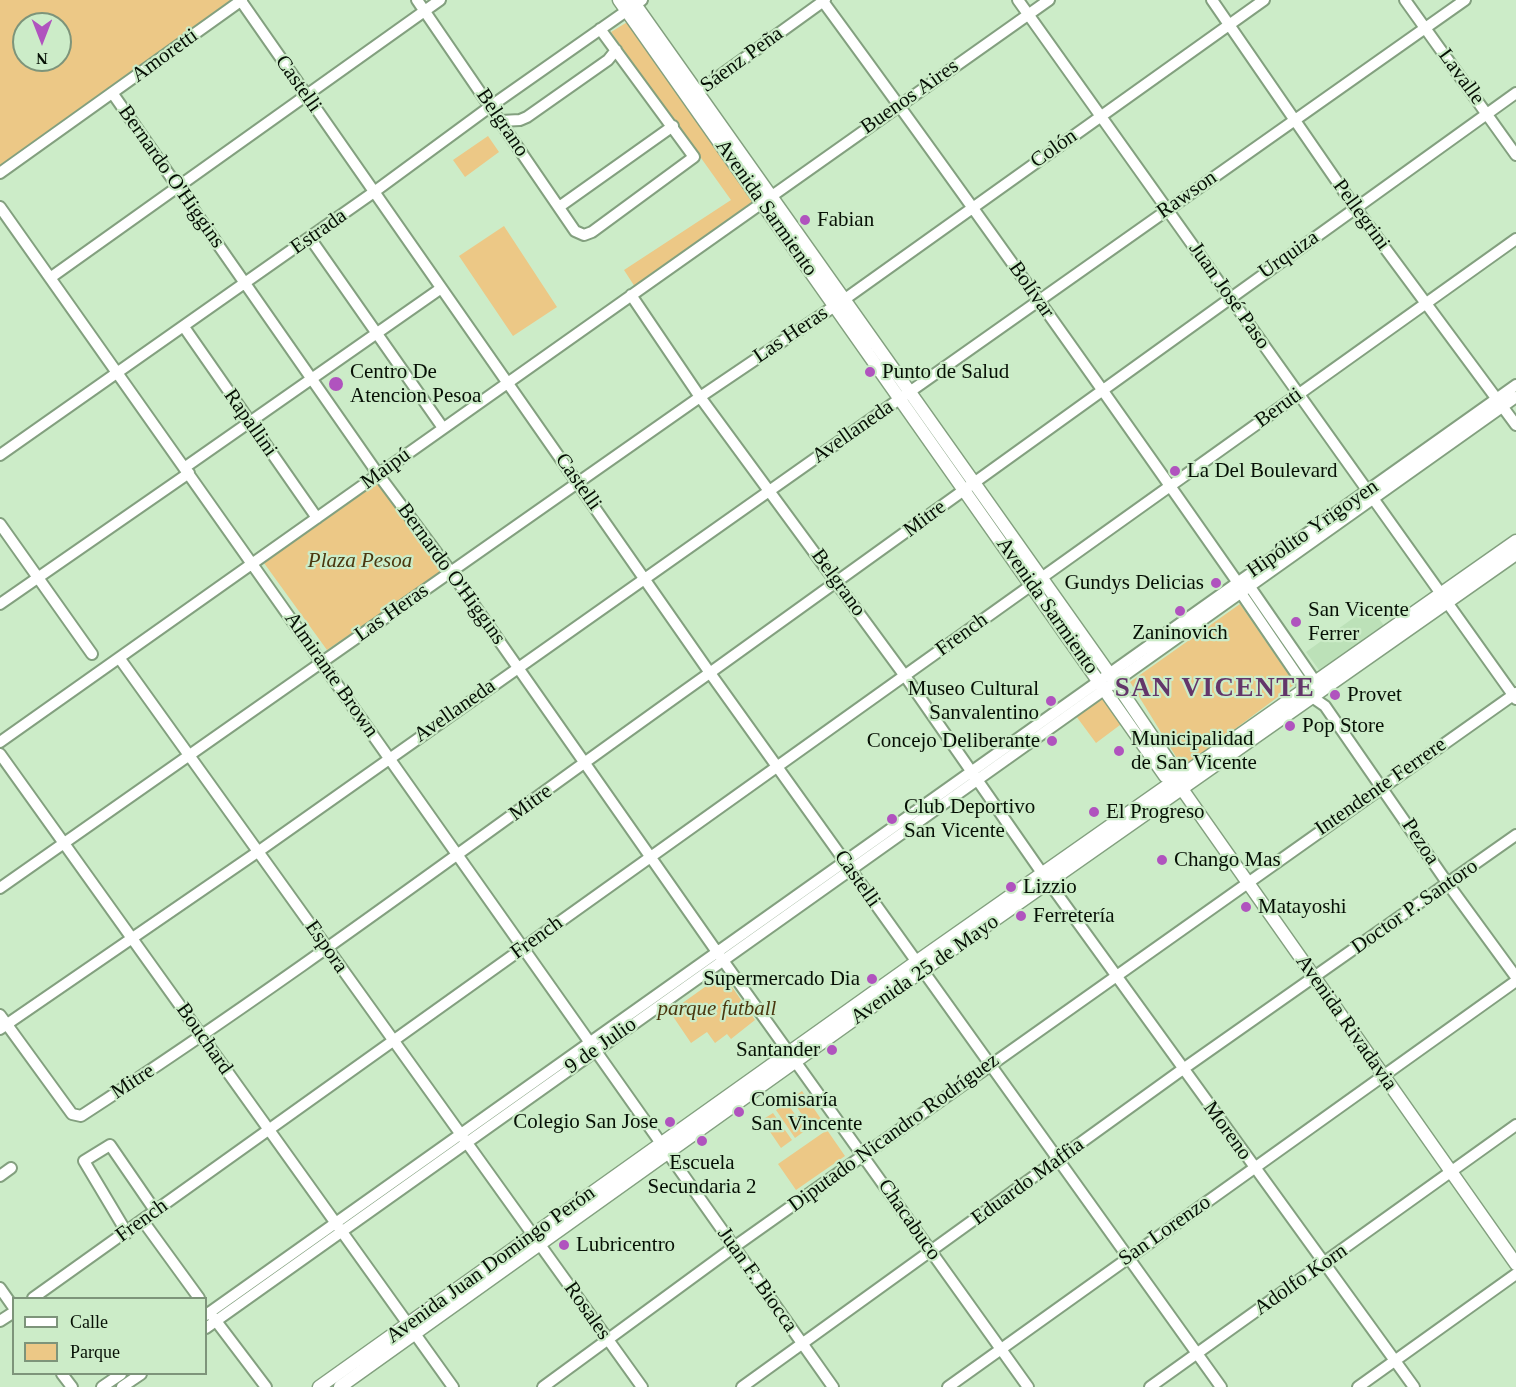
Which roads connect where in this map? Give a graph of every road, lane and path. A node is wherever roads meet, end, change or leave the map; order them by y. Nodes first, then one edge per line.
1 (417, 0) edge
2 (440, 0) edge
3 (824, 0) edge
4 (1018, 0) edge
5 (1049, 0) edge
6 (1212, 0) edge
7 (1264, 0) edge
8 (1406, 0) edge
9 (1465, 0) edge
10 (241, 1) edge
11 (631, 3) edge
12 (425, 11) junction
13 (1029, 15) junction
14 (1229, 25) junction
15 (1426, 28) junction
16 (600, 29) junction
17 (616, 50) junction
18 (1516, 93) edge
19 (113, 94) junction
20 (693, 95) junction
21 (306, 96) junction
22 (899, 104) junction
23 (491, 106) junction
24 (1487, 114) junction
25 (1101, 116) junction
26 (1294, 120) junction
27 (501, 121) junction
28 (673, 126) junction
29 (1516, 155) edge
30 (0, 173) edge
31 (177, 187) junction
32 (374, 192) junction
33 (766, 198) junction
34 (973, 206) junction
35 (0, 207) edge
36 (559, 207) junction
37 (1168, 209) junction
38 (1356, 209) junction
39 (310, 238) junction
40 (1516, 239) edge
41 (50, 278) junction
42 (246, 283) junction
43 (440, 289) junction
44 (631, 295) junction
45 (1230, 297) junction
46 (840, 302) junction
47 (1039, 302) junction
48 (1426, 303) junction
49 (184, 327) junction
50 (376, 331) junction
51 (117, 372) junction
52 (312, 378) junction
53 (507, 382) junction
54 (1516, 385) edge
55 (1101, 389) junction
56 (1298, 394) junction
57 (905, 395) junction
58 (700, 397) junction
59 (1516, 397) edge
60 (1500, 402) junction
61 (250, 422) junction
62 (1516, 425) edge
63 (443, 428) junction
64 (0, 455) edge
65 (187, 470) junction
66 (378, 474) junction
67 (578, 482) junction
68 (975, 482) junction
69 (1171, 486) junction
70 (769, 490) junction
71 (965, 490) junction
72 (1370, 495) junction
73 (317, 518) junction
74 (0, 524) edge
75 (1516, 541) edge
76 (1516, 554) edge
77 (252, 563) junction
78 (451, 572) junction
79 (38, 578) junction
80 (645, 579) junction
81 (1037, 581) junction
82 (838, 584) junction
83 (1243, 587) junction
84 (1444, 598) junction
85 (0, 604) edge
86 (92, 654) dead end
87 (120, 659) junction
88 (322, 662) junction
89 (517, 667) junction
90 (710, 673) junction
91 (905, 676) junction
92 (1108, 682) junction
93 (1314, 689) junction
94 (1515, 696) edge
95 (1325, 706) joint
96 (0, 742) edge
97 (0, 754) edge
98 (190, 756) junction
99 (390, 757) junction
100 (586, 764) junction
101 (778, 768) junction
102 (976, 776) junction
103 (1179, 785) junction
104 (1382, 786) junction
105 (1516, 835) edge
106 (65, 843) junction
107 (259, 851) junction
108 (459, 855) junction
109 (650, 856) junction
110 (848, 866) junction
111 (1045, 879) junction
112 (1247, 882) junction
113 (1448, 884) junction
114 (0, 888) edge
115 (134, 938) junction
116 (523, 947) junction
117 (326, 949) junction
118 (720, 956) junction
119 (919, 967) junction
120 (1115, 975) junction
121 (1314, 978) junction
122 (1516, 979) edge
123 (2, 1023) edge
124 (201, 1037) junction
125 (392, 1040) junction
126 (594, 1046) junction
127 (793, 1057) junction
128 (991, 1064) junction
129 (1183, 1069) junction
130 (1382, 1076) junction
131 (1516, 1125) edge
132 (268, 1129) junction
133 (463, 1138) junction
134 (666, 1147) junction
135 (864, 1156) junction
136 (1059, 1160) junction
137 (11, 1168) dead end
138 (1254, 1168) junction
139 (1451, 1172) junction
140 (0, 1176) edge
141 (156, 1212) junction
142 (143, 1221) junction
143 (338, 1227) junction
144 (127, 1233) junction
145 (536, 1239) junction
146 (734, 1247) junction
147 (932, 1251) junction
148 (1127, 1258) junction
149 (1325, 1263) junction
150 (1516, 1264) edge
151 (1516, 1274) edge
152 (0, 1288) edge
153 (36, 1297) edge
154 (198, 1297) edge
155 (12, 1307) edge
156 (12, 1312) edge
157 (209, 1314) edge
158 (0, 1321) edge
159 (412, 1329) junction
160 (608, 1341) junction
161 (802, 1345) junction
162 (1001, 1348) junction
163 (1197, 1354) junction
164 (1396, 1360) junction
165 (63, 1375) edge
166 (120, 1375) edge
167 (140, 1375) edge
168 (72, 1387) edge
169 (102, 1387) edge
170 (122, 1387) edge
171 (266, 1387) edge
172 (319, 1387) edge
173 (340, 1387) edge
174 (453, 1387) edge
175 (543, 1387) edge
176 (642, 1387) edge
177 (742, 1387) edge
178 (833, 1387) edge
179 (948, 1387) edge
180 (1028, 1387) edge
181 (1150, 1387) edge
182 (1221, 1387) edge
183 (1358, 1387) edge
184 (1414, 1387) edge

1 - 12 street, Belgrano
2 - 12 street
3 - 20 street, Sáenz Peña
3 - 22 street, Bolívar
4 - 13 street, Juan José Paso
5 - 13 street, Buenos Aires
6 - 14 street, Pellegrini
7 - 14 street, Colón
8 - 15 street, Lavalle
9 - 15 street, Rawson
10 - 19 street, Amoretti
10 - 21 street, Castelli
11 - 16 street, Estrada
11 - 20 main road, Avenida Sarmiento
12 - 21 street
12 - 23 street, Belgrano
13 - 22 street, Buenos Aires
13 - 25 street, Juan José Paso
14 - 25 street, Colón
14 - 26 street, Pellegrini
15 - 24 street, Lavalle
15 - 26 street, Rawson
16 - 17 street
16 - 23 street, Estrada
17 - 27 street
17 - 28 street
18 - 24 street, Urquiza
19 - 30 street, Amoretti
19 - 31 street, Bernardo O'Higgins
20 - 33 main road, Avenida Sarmiento
21 - 31 street
21 - 32 street, Castelli
22 - 33 street, Buenos Aires
22 - 34 street, Bolívar
23 - 27 street, Belgrano
23 - 32 street, Estrada
24 - 29 street, Lavalle
24 - 38 street, Urquiza
25 - 34 street, Colón
25 - 37 street, Juan José Paso
26 - 37 street, Rawson
26 - 38 street, Pellegrini
27 - 36 street, Belgrano
28 - 36 street
28 - 36 street, Belgrano
31 - 41 street
31 - 42 street, Bernardo O'Higgins
32 - 39 street, Estrada
32 - 43 street, Castelli
33 - 44 street, Maipú
33 - 46 main road, Avenida Sarmiento
34 - 46 street, Colón
34 - 47 street, Bolívar
35 - 41 street, Almirante Brown
37 - 45 street, Juan José Paso
37 - 47 street, Rawson
38 - 45 street, Urquiza
38 - 48 street, Pellegrini
39 - 42 street, Estrada
39 - 50 street
40 - 48 street, Beruti
41 - 51 street, Almirante Brown
42 - 49 street, Estrada
42 - 52 street, Bernardo O'Higgins
43 - 50 street
43 - 53 street, Castelli
44 - 53 street, Maipú
44 - 58 street, Belgrano
45 - 55 street, Urquiza
45 - 56 street, Juan José Paso
46 - 57 main road, Avenida Sarmiento
46 - 58 street, Las Heras
47 - 55 street, Bolívar
47 - 57 street, Rawson
48 - 56 street, Beruti
48 - 60 street, Pellegrini
49 - 51 street, Estrada
49 - 61 street, Rapallini
50 - 52 street
50 - 63 street
51 - 64 street, Estrada
51 - 65 street, Almirante Brown
52 - 61 street
52 - 66 street, Bernardo O'Higgins
53 - 63 street, Maipú
53 - 67 street, Castelli
54 - 60 street, Hipólito Yrigoyen
55 - 68 street, Urquiza
55 - 69 street, Bolívar
56 - 69 street, Beruti
56 - 72 street, Juan José Paso
57 - 68 main road, Avenida Sarmiento
57 - 70 street, Avellaneda
57 - 71 main road, Avenida Sarmiento
58 - 67 street, Las Heras
58 - 70 street, Belgrano
59 - 60 street, Hipólito Yrigoyen
60 - 62 street, Pellegrini
60 - 72 street, Hipólito Yrigoyen
61 - 65 street
61 - 73 street, Rapallini
63 - 66 street, Maipú
65 - 77 street, Almirante Brown
65 - 79 street
66 - 73 street, Maipú
66 - 78 street, Bernardo O'Higgins
67 - 78 street, Las Heras
67 - 80 street, Castelli
68 - 71 street, Mitre
68 - 81 main road, Avenida Sarmiento
69 - 81 street, Beruti
69 - 83 street, Bolívar
70 - 80 street, Avellaneda
70 - 82 street, Belgrano
71 - 81 main road, Avenida Sarmiento
71 - 82 street, Mitre
72 - 83 street, Hipólito Yrigoyen
72 - 84 street, Juan José Paso
73 - 77 street, Maipú
74 - 79 street
75 - 84 main road
76 - 84 main road
77 - 87 street, Maipú
77 - 88 street, Almirante Brown
78 - 88 street, Las Heras
78 - 89 street, Bernardo O'Higgins
79 - 85 street
79 - 86 street
80 - 89 street, Avellaneda
80 - 90 street, Castelli
81 - 91 street, French
81 - 92 main road, Avenida Sarmiento
82 - 90 street, Mitre
82 - 91 street, Belgrano
83 - 92 street, Hipólito Yrigoyen
83 - 93 street, Bolívar
84 - 93 main road, Avenida 25 de Mayo
84 - 94 street, Juan José Paso
87 - 96 street, Maipú
87 - 98 street, Espora
88 - 98 street, Las Heras
88 - 99 street, Almirante Brown
89 - 99 street, Avellaneda
89 - 100 street, Bernardo O'Higgins
90 - 100 street, Mitre
90 - 101 street, Castelli
91 - 101 street, French
91 - 102 street, Belgrano
92 - 102 street, 9 de Julio
92 - 103 main road, Avenida Sarmiento
93 - 95 street, Bolívar
93 - 103 main road, Avenida 25 de Mayo
94 - 104 street, Intendente Ferrere
95 - 104 street, Pezoa
97 - 106 street, Bouchard
98 - 106 street, Las Heras
98 - 107 street, Espora
99 - 107 street, Avellaneda
99 - 108 street, Almirante Brown
100 - 108 street, Mitre
100 - 109 street, Bernardo O'Higgins
101 - 109 street, French
101 - 110 street, Castelli
102 - 110 street, 9 de Julio
102 - 111 street, Belgrano
103 - 111 main road, Avenida 25 de Mayo
103 - 112 main road, Avenida Rivadavia
104 - 112 street, Intendente Ferrere
104 - 113 street, Pezoa
105 - 113 street, Doctor P. Santoro
106 - 114 street, Las Heras
106 - 115 street, Bouchard
107 - 115 street, Avellaneda
107 - 117 street, Espora
108 - 116 street, Almirante Brown
108 - 117 street, Mitre
109 - 116 street, French
109 - 118 street, Bernardo O'Higgins
110 - 118 street, 9 de Julio
110 - 119 street, Castelli
111 - 119 main road, Avenida 25 de Mayo
111 - 120 street, Moreno
112 - 120 street, Diputado Nicandro Rodríguez
112 - 121 main road, Avenida Rivadavia
113 - 121 street, Doctor P. Santoro
113 - 122 street, Pezoa
115 - 123 street, Avellaneda
115 - 124 street, Bouchard
116 - 125 street, French
116 - 126 street, Almirante Brown
117 - 124 street, Mitre
117 - 125 street, Espora
118 - 126 street, 9 de Julio
118 - 127 street, Bernardo O'Higgins
119 - 127 main road, Avenida 25 de Mayo
119 - 128 street, Castelli
120 - 128 street, Diputado Nicandro Rodríguez
120 - 129 street, Moreno
121 - 129 street, Eduardo Maffia
121 - 130 main road, Avenida Rivadavia
122 - 130 street, San Lorenzo
123 - 124 street, Mitre
124 - 132 street, Bouchard
125 - 132 street, French
125 - 133 street, Espora
126 - 133 street, 9 de Julio
126 - 134 street, Almirante Brown
127 - 134 main road, Avenida 25 de Mayo
127 - 135 street, Chacabuco
128 - 135 street, Diputado Nicandro Rodríguez
128 - 136 street, Castelli
129 - 136 street, Eduardo Maffia
129 - 138 street, Moreno
130 - 138 street, San Lorenzo
130 - 139 main road, Avenida Rivadavia
131 - 139 street, Adolfo Korn
132 - 141 street, French
132 - 143 street, Bouchard
133 - 143 street, 9 de Julio
133 - 145 street, Espora
134 - 145 main road, Avenida Juan Domingo Perón
134 - 146 street, Juan F. Biocca
135 - 146 street, Diputado Nicandro Rodríguez
135 - 147 street, Chacabuco
136 - 147 street, Eduardo Maffia
136 - 148 street, Castelli
137 - 140 street
138 - 148 street, San Lorenzo
138 - 149 street, Moreno
139 - 149 street, Adolfo Korn
139 - 150 main road, Avenida Rivadavia
141 - 142 street, French
141 - 144 street
142 - 144 street, French
142 - 154 street
143 - 157 street, 9 de Julio
143 - 159 street, Bouchard
144 - 153 street, French
145 - 159 main road, Avenida Juan Domingo Perón
145 - 160 street, Rosales
146 - 160 street, Diputado Nicandro Rodríguez
146 - 161 street, Juan F. Biocca
147 - 161 street, Eduardo Maffia
147 - 162 street, Chacabuco
148 - 162 street, San Lorenzo
148 - 163 street, Castelli
149 - 163 street, Adolfo Korn
149 - 164 street, Moreno
151 - 164 street
152 - 155 street
156 - 158 street
157 - 171 street
159 - 172 main road, Avenida Juan Domingo Perón
159 - 173 main road, Avenida Juan Domingo Perón
159 - 174 street, Bouchard
160 - 175 street, Diputado Nicandro Rodríguez
160 - 176 street, Rosales
161 - 177 street, Eduardo Maffia
161 - 178 street, Juan F. Biocca
162 - 179 street, San Lorenzo
162 - 180 street, Chacabuco
163 - 181 street, Adolfo Korn
163 - 182 street, Castelli
164 - 183 street
164 - 184 street, Moreno
165 - 168 street
166 - 169 street
167 - 170 street

